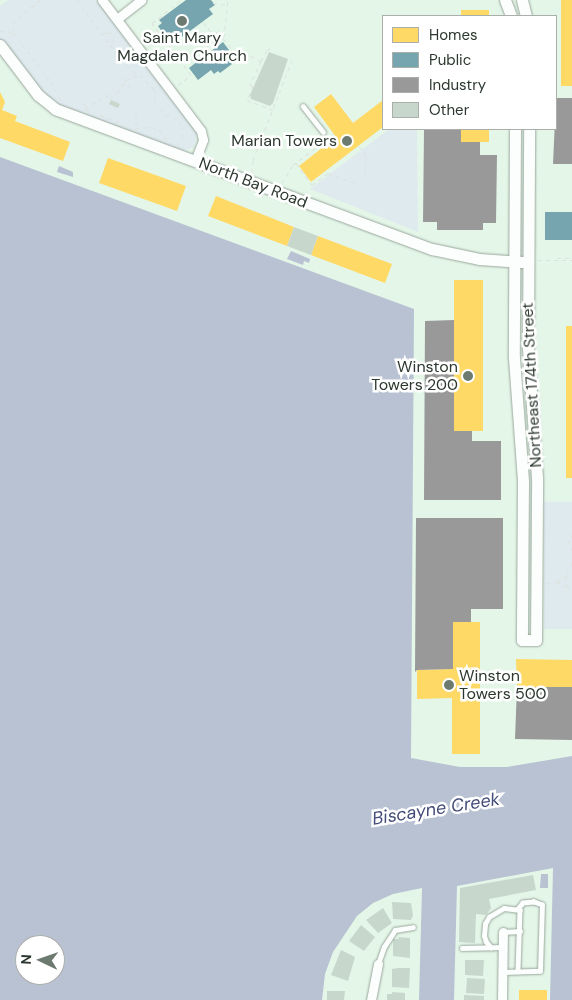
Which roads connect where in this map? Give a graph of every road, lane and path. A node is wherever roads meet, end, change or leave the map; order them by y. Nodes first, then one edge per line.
1 (40, 0) edge
2 (77, 0) edge
3 (102, 0) edge
4 (141, 0) edge
5 (181, 0) edge
6 (228, 0) edge
7 (505, 0) edge
8 (522, 0) edge
9 (213, 3) dead end
10 (227, 5) junction
11 (511, 15) edge
12 (526, 15) edge
13 (117, 19) junction
14 (203, 22) dead end
15 (224, 30) junction
16 (0, 31) edge
17 (13, 32) junction
18 (218, 32) junction
19 (163, 33) dead end
20 (102, 34) junction
21 (212, 34) junction
22 (161, 35) junction
23 (200, 37) junction
24 (224, 38) junction
25 (110, 45) junction
26 (0, 46) edge
27 (147, 46) dead end
28 (169, 46) junction
29 (271, 48) dead end
30 (130, 50) dead end
31 (211, 51) dead end
32 (292, 60) dead end
33 (261, 61) junction
34 (127, 65) junction
35 (194, 73) dead end
36 (191, 75) junction
37 (138, 76) junction
38 (125, 79) junction
39 (177, 86) dead end
40 (130, 87) dead end
41 (117, 93) junction
42 (110, 95) junction
43 (112, 100) dead end
44 (84, 102) dead end
45 (117, 102) dead end
46 (63, 104) dead end
47 (303, 106) dead end
48 (85, 108) junction
49 (80, 110) dead end
50 (272, 110) junction
51 (94, 114) dead end
52 (97, 114) dead end
53 (136, 114) dead end
54 (125, 125) dead end
55 (130, 127) dead end
56 (136, 128) junction
57 (515, 130) edge
58 (530, 130) edge
59 (323, 132) dead end
60 (334, 134) dead end
61 (359, 146) dead end
62 (515, 152) junction
63 (529, 152) junction
64 (195, 161) junction
65 (296, 163) junction
66 (252, 173) dead end
67 (365, 181) dead end
68 (355, 183) dead end
69 (282, 184) dead end
70 (515, 191) junction
71 (529, 191) junction
72 (572, 259) edge
73 (532, 261) junction
74 (515, 262) junction
75 (514, 319) junction
76 (528, 320) junction
77 (523, 482) junction
78 (537, 482) junction
79 (572, 535) edge
80 (572, 551) edge
81 (572, 563) edge
82 (566, 576) junction
83 (557, 582) junction
84 (539, 585) junction
85 (568, 587) junction
86 (522, 588) junction
87 (572, 593) edge
88 (518, 909) junction
89 (414, 927) dead end
90 (520, 931) junction
91 (504, 932) joint
92 (503, 947) junction
93 (462, 948) dead end
94 (492, 948) junction
95 (378, 964) joint
96 (518, 970) junction
97 (503, 972) junction
98 (371, 1000) edge
99 (502, 1000) edge

1 - 17 path
2 - 20 path
3 - 13 street
4 - 13 street
5 - 22 path
6 - 10 path
7 - 11 street
8 - 12 street
9 - 10 path
10 - 15 path
13 - 64 street
14 - 21 path
15 - 18 path
15 - 24 path
16 - 17 path
17 - 46 path
18 - 21 path
18 - 24 path
19 - 22 path
20 - 25 path
20 - 25 path
21 - 23 path
22 - 27 path
22 - 28 path
23 - 28 path
23 - 31 path
24 - 33 path
25 - 34 path
26 - 64 street, North Bay Road
28 - 36 path
29 - 33 path
30 - 34 path
32 - 50 path
33 - 50 path
34 - 37 path
35 - 36 path
36 - 39 path
37 - 38 path
37 - 56 path
38 - 40 path
38 - 41 path
41 - 42 path
41 - 45 path
42 - 43 path
42 - 48 path
44 - 48 path
47 - 59 lane
48 - 49 path
48 - 51 path
50 - 66 path
52 - 54 path
53 - 56 path
55 - 56 path
57 - 62 street, Northeast 174th Street
58 - 63 street, Northeast 174th Street
60 - 65 path
61 - 67 path
62 - 63 street
62 - 70 street, Northeast 174th Street
63 - 71 street, Northeast 174th Street
64 - 74 street, North Bay Road
65 - 68 path
65 - 69 path
70 - 71 street
70 - 74 street, Northeast 174th Street
71 - 73 street, Northeast 174th Street
72 - 73 path
73 - 74 street, North Bay Road
73 - 76 street, Northeast 174th Street
74 - 75 street, Northeast 174th Street
75 - 76 lane
75 - 77 street, Northeast 174th Street
76 - 78 street, Northeast 174th Street
77 - 78 lane
77 - 86 street, Northeast 174th Street
78 - 84 street, Northeast 174th Street
79 - 80 path
81 - 82 path
82 - 83 path
82 - 85 path
83 - 84 path
83 - 85 path
84 - 86 lane
84 - 86 street, Northeast 174th Street
85 - 87 path
88 - 90 lane
88 - 94 lane
88 - 96 lane
89 - 95 lane
90 - 91 lane
90 - 96 lane
91 - 92 street
92 - 94 lane
92 - 97 street
93 - 94 lane
95 - 98 street
96 - 97 lane
97 - 99 street

